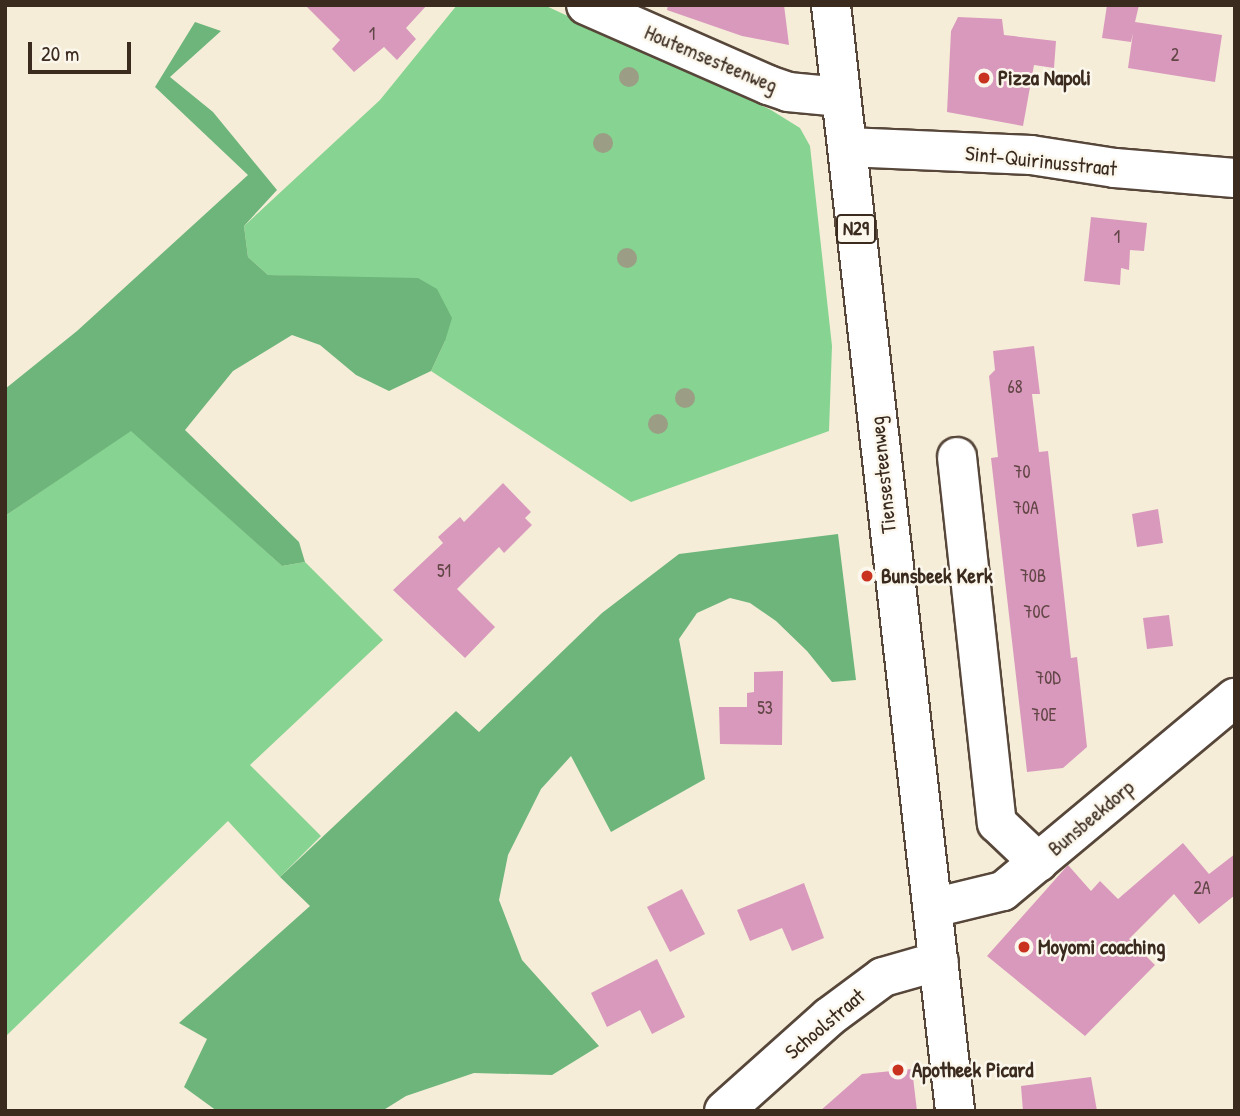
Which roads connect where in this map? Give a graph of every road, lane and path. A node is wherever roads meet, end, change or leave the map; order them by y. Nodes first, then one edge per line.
1 (586, 5) edge
2 (831, 5) edge
3 (841, 97) junction
4 (847, 147) junction
5 (1235, 178) edge
6 (957, 457) dead end
7 (1235, 698) edge
8 (1038, 862) junction
9 (933, 908) junction
10 (939, 961) junction
11 (724, 1111) edge
12 (956, 1111) edge

1 - 3 street, Houtemsesteenweg
2 - 3 street, Tiensesteenweg / N29
3 - 4 street, Tiensesteenweg / N29
4 - 5 street, Sint-Quirinusstraat
4 - 9 street, Tiensesteenweg / N29
6 - 8 street
7 - 8 street, Bunsbeekdorp
8 - 9 street, Bunsbeekdorp
9 - 10 street, Tiensesteenweg / N29
10 - 11 street, Schoolstraat
10 - 12 street, Tiensesteenweg / N29

